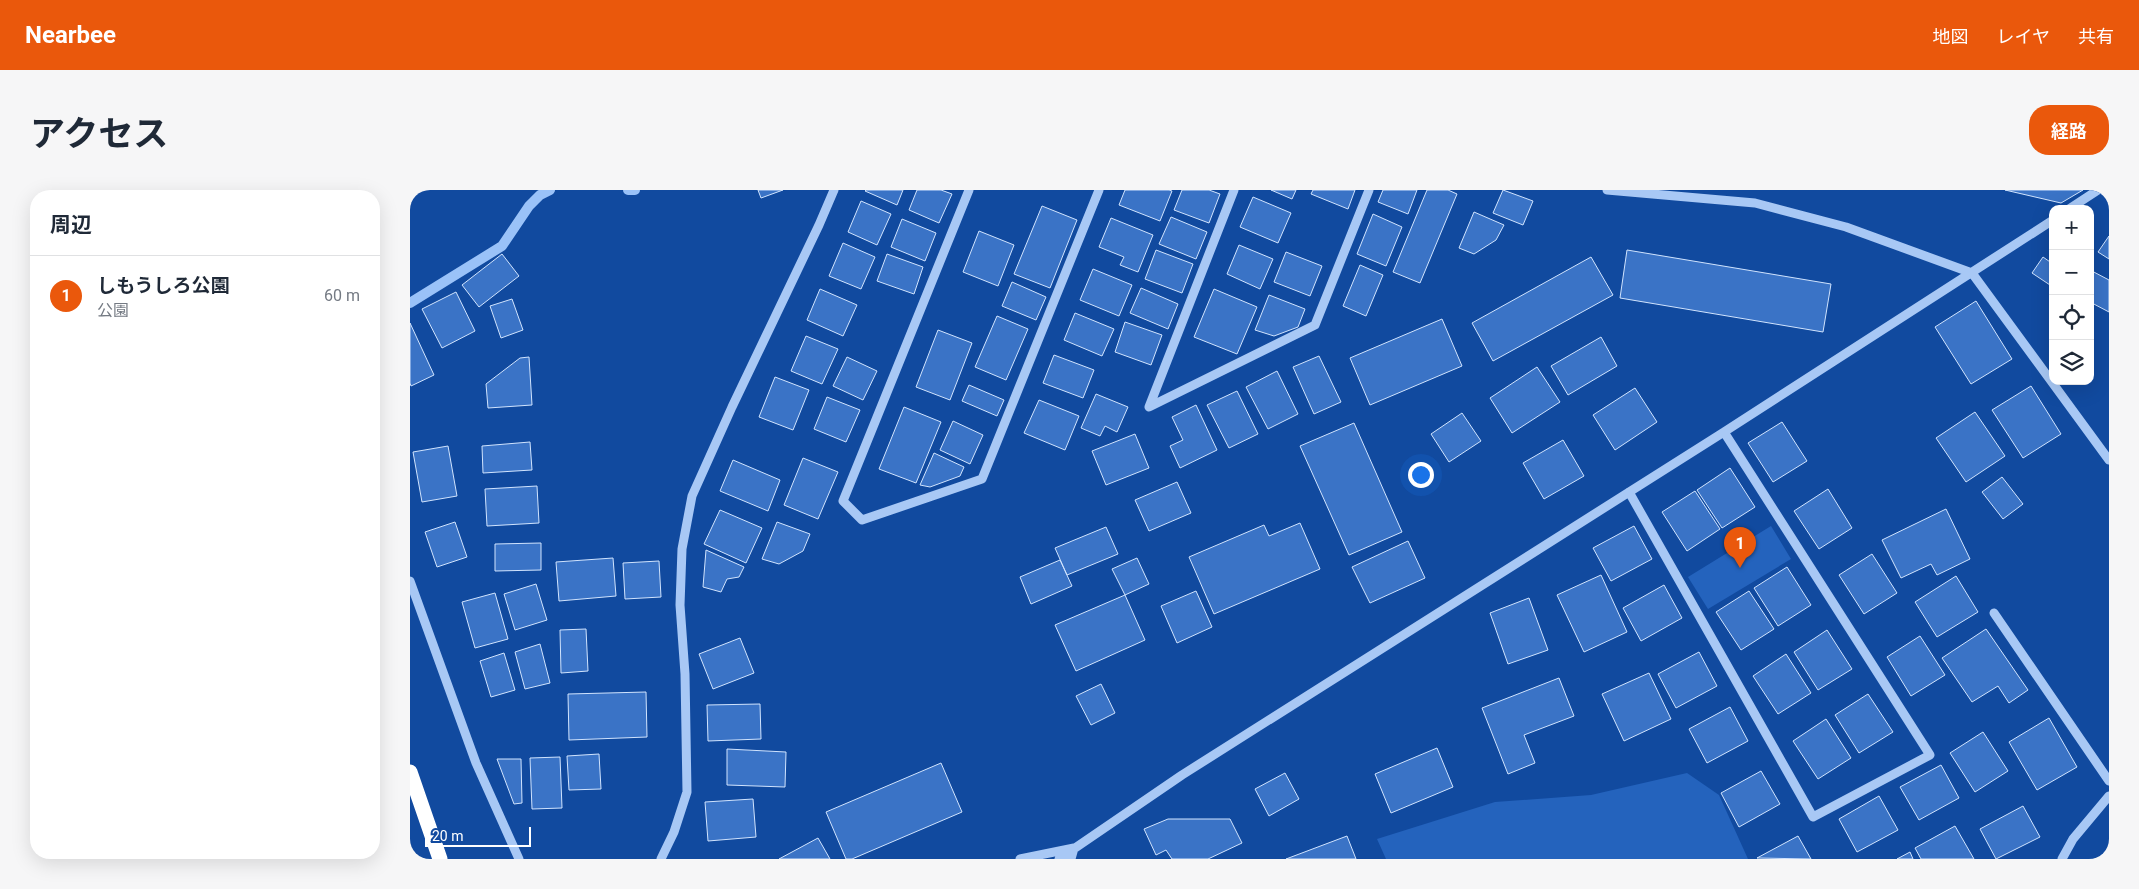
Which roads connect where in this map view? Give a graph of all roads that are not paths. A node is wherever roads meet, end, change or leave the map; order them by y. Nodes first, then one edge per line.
1 (834, 190) edge
2 (969, 190) edge
3 (1100, 190) edge
4 (1234, 190) edge
5 (1368, 190) edge
6 (1607, 190) edge
7 (2098, 190) edge
8 (2075, 205) edge
9 (2049, 223) edge
10 (1972, 273) junction
11 (1724, 432) junction
12 (2109, 460) edge
13 (1629, 492) junction
14 (410, 581) edge
15 (1994, 613) dead end
16 (410, 772) edge
17 (2109, 781) edge
18 (2109, 796) edge
19 (1074, 848) junction
20 (440, 859) edge
21 (519, 859) edge
22 (661, 859) edge
23 (1020, 859) edge
24 (1059, 859) edge
25 (1071, 859) edge
26 (2062, 859) edge

1 - 22 street
2 - 3 street
4 - 5 street
6 - 10 street
7 - 8 street
9 - 10 street
10 - 11 street
10 - 12 street
11 - 13 street
11 - 13 street
13 - 19 street
14 - 21 street
15 - 17 street
16 - 20 highway
18 - 26 street
19 - 23 street
19 - 24 street
19 - 25 street

